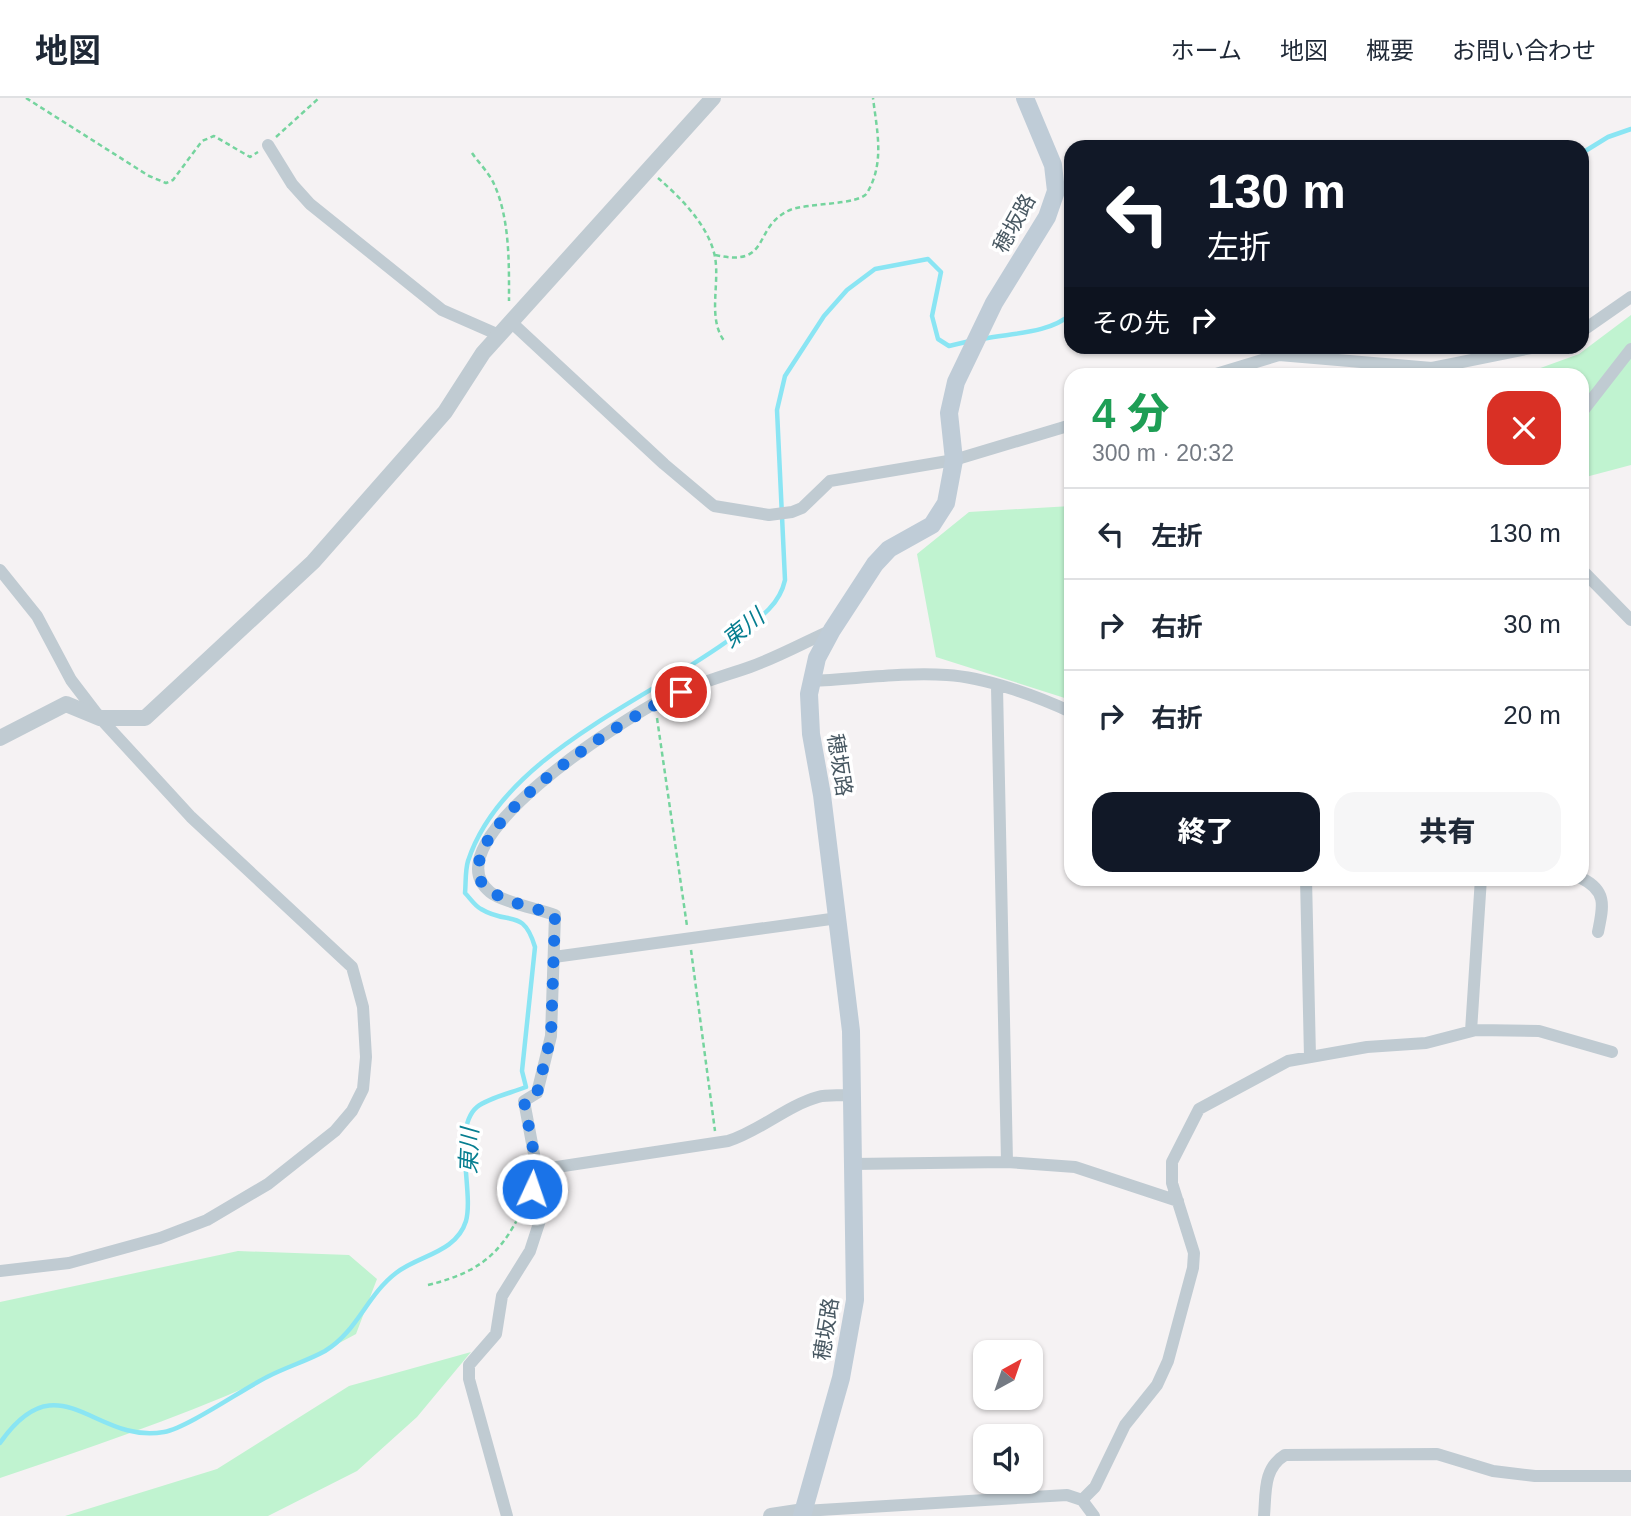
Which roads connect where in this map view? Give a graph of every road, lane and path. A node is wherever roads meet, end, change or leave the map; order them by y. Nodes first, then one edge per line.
1 (26, 98) edge
2 (319, 98) edge
3 (712, 98) edge
4 (873, 98) edge
5 (1025, 98) edge
6 (268, 145) junction
7 (472, 153) dead end
8 (648, 169) junction
9 (715, 255) junction
10 (1631, 297) edge
11 (513, 319) junction
12 (1589, 326) edge
13 (499, 335) junction
14 (724, 342) dead end
15 (1631, 349) edge
16 (1501, 354) edge
17 (1236, 368) edge
18 (1432, 368) edge
19 (1432, 368) edge
20 (1589, 405) edge
21 (1064, 427) edge
22 (954, 460) junction
23 (0, 570) edge
24 (1589, 577) edge
25 (1631, 620) edge
26 (832, 630) junction
27 (812, 681) junction
28 (998, 687) junction
29 (1064, 709) edge
30 (100, 718) junction
31 (0, 738) edge
32 (1589, 883) edge
33 (1306, 886) edge
34 (1481, 886) edge
35 (838, 918) junction
36 (1598, 932) dead end
37 (554, 957) junction
38 (1471, 1031) junction
39 (1612, 1052) dead end
40 (1310, 1057) junction
41 (851, 1095) junction
42 (1007, 1162) junction
43 (852, 1164) junction
44 (541, 1169) junction
45 (1178, 1201) junction
46 (0, 1271) edge
47 (428, 1285) dead end
48 (1631, 1476) edge
49 (1082, 1500) junction
50 (803, 1513) edge
51 (508, 1516) edge
52 (771, 1516) edge
53 (1094, 1516) edge
54 (1264, 1516) edge

1 - 6 path
2 - 6 path
3 - 8 street
4 - 9 path
5 - 22 main road, 穂坂路
6 - 13 street
7 - 11 path
8 - 9 path
8 - 11 street
9 - 14 path
10 - 12 street
11 - 13 street
11 - 22 street
13 - 30 street
15 - 20 street
16 - 19 street
17 - 18 street
21 - 22 street
22 - 26 main road, 穂坂路
23 - 30 street
24 - 25 street
26 - 27 main road, 穂坂路
26 - 37 street
27 - 28 street
27 - 35 main road, 穂坂路
28 - 29 street
28 - 42 street
30 - 31 street
30 - 46 street
32 - 36 street
33 - 40 street
34 - 38 street
35 - 37 street
35 - 41 main road, 穂坂路
37 - 44 street
38 - 39 street
38 - 40 street
40 - 45 street
41 - 43 main road, 穂坂路
41 - 44 street
42 - 43 street
42 - 45 street
43 - 50 main road, 穂坂路
44 - 47 path
44 - 51 street
45 - 49 street
48 - 54 street
49 - 50 street
49 - 53 street
50 - 52 street

